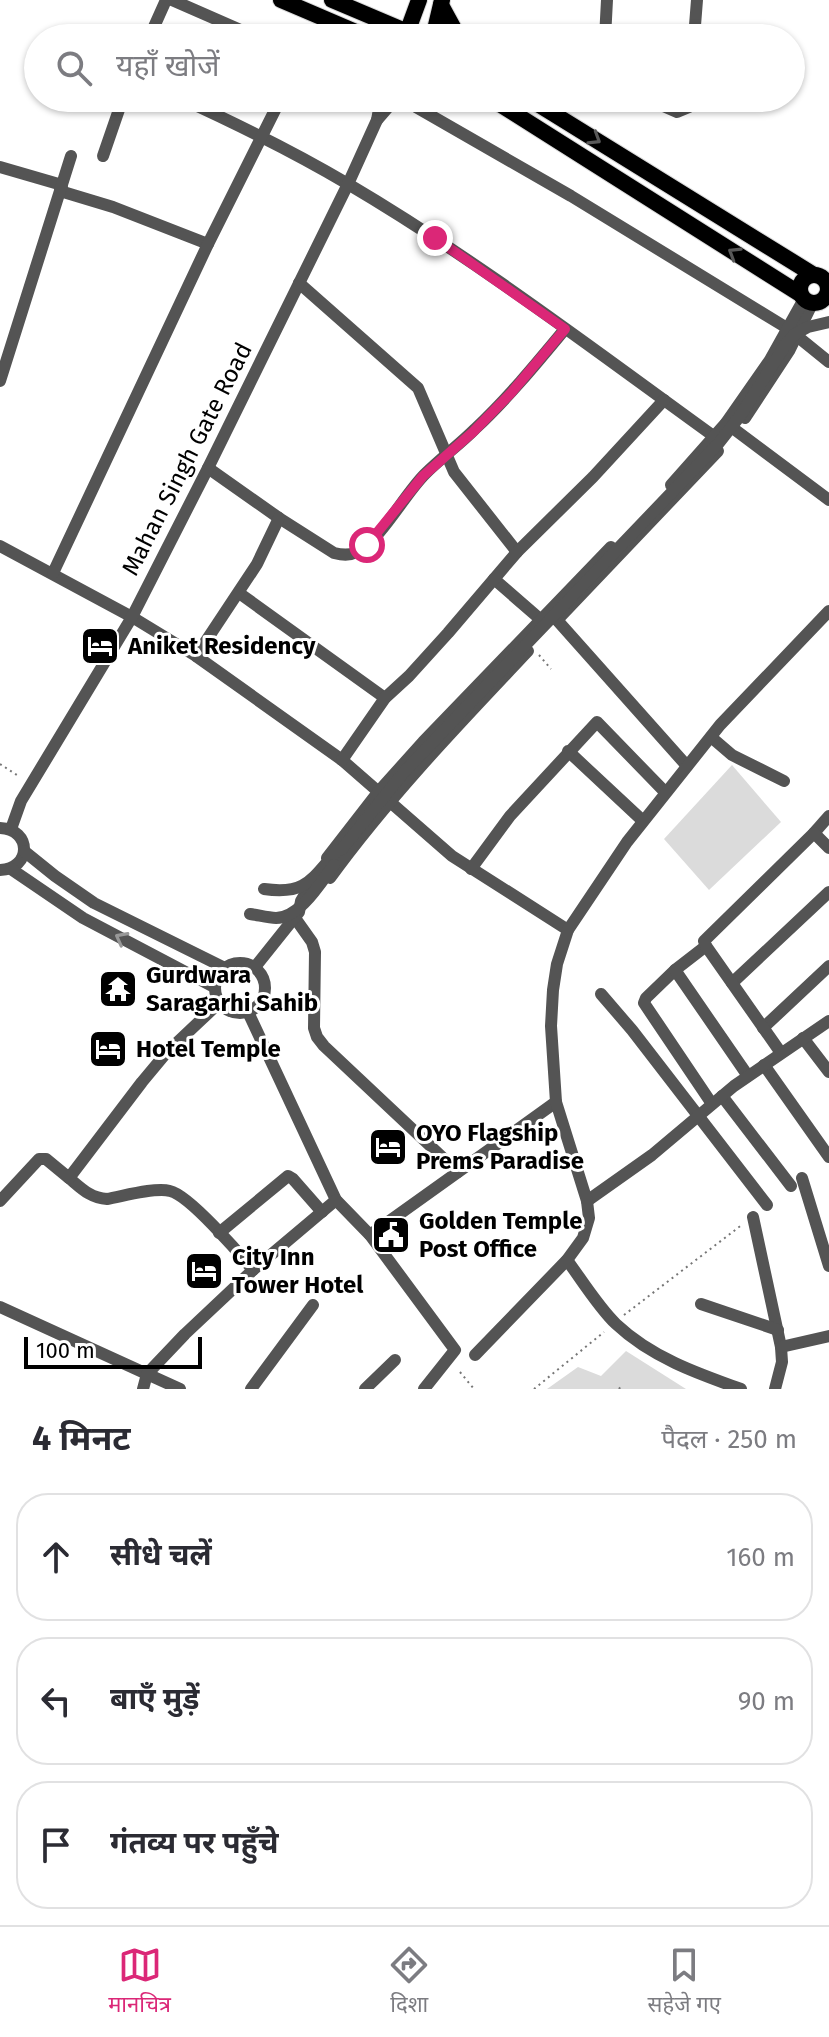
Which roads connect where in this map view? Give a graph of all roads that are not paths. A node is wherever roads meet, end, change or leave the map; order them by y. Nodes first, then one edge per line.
1 (169, 0) edge
2 (281, 0) edge
3 (332, 0) edge
4 (416, 0) edge
5 (607, 0) edge
6 (697, 0) edge
7 (442, 2) edge
8 (381, 21) junction
9 (156, 24) edge
10 (226, 24) edge
11 (337, 24) edge
12 (387, 24) edge
13 (413, 24) edge
14 (436, 24) edge
15 (452, 24) edge
16 (606, 24) edge
17 (695, 24) edge
18 (118, 112) edge
19 (210, 112) edge
20 (274, 112) edge
21 (378, 112) edge
22 (384, 112) edge
23 (425, 112) edge
24 (512, 112) edge
25 (551, 112) edge
26 (377, 120) junction
27 (262, 136) junction
28 (71, 156) dead end
29 (103, 156) dead end
30 (0, 167) edge
31 (348, 184) junction
32 (61, 188) junction
33 (208, 244) junction
34 (823, 280) edge
35 (299, 283) junction
36 (813, 302) edge
37 (829, 322) edge
38 (565, 329) junction
39 (792, 332) junction
40 (829, 362) edge
41 (0, 381) edge
42 (664, 400) junction
43 (731, 426) junction
44 (720, 440) junction
45 (445, 455) junction
46 (208, 468) junction
47 (829, 500) edge
48 (279, 518) junction
49 (0, 546) edge
50 (517, 552) junction
51 (53, 573) junction
52 (494, 579) junction
53 (239, 593) junction
54 (829, 611) edge
55 (132, 617) junction
56 (540, 619) junction
57 (557, 620) junction
58 (196, 656) junction
59 (385, 698) junction
60 (711, 737) junction
61 (568, 751) junction
62 (342, 760) junction
63 (687, 766) junction
64 (784, 781) dead end
65 (379, 791) junction
66 (665, 792) junction
67 (390, 801) junction
68 (829, 816) edge
69 (643, 821) junction
70 (6, 828) edge
71 (814, 833) junction
72 (829, 848) edge
73 (342, 849) junction
74 (24, 851) junction
75 (6, 869) edge
76 (471, 869) junction
77 (264, 889) dead end
78 (829, 892) edge
79 (250, 914) dead end
80 (297, 915) junction
81 (568, 930) junction
82 (706, 946) junction
83 (829, 966) edge
84 (255, 967) junction
85 (225, 968) junction
86 (675, 970) junction
87 (732, 983) junction
88 (214, 987) junction
89 (601, 994) dead end
90 (219, 1003) junction
91 (248, 1012) junction
92 (829, 1021) edge
93 (763, 1028) junction
94 (803, 1038) junction
95 (781, 1053) junction
96 (764, 1065) junction
97 (829, 1072) edge
98 (748, 1076) junction
99 (717, 1100) junction
100 (556, 1102) junction
101 (697, 1116) junction
102 (829, 1157) edge
103 (458, 1172) junction
104 (69, 1178) junction
105 (802, 1178) dead end
106 (791, 1186) dead end
107 (336, 1200) junction
108 (0, 1201) edge
109 (587, 1201) junction
110 (767, 1205) dead end
111 (322, 1212) junction
112 (753, 1217) road end
113 (219, 1233) junction
114 (370, 1235) junction
115 (567, 1260) junction
116 (829, 1266) edge
117 (253, 1270) junction
118 (701, 1304) dead end
119 (313, 1305) dead end
120 (0, 1307) edge
121 (778, 1330) junction
122 (829, 1336) edge
123 (781, 1347) junction
124 (475, 1355) dead end
125 (395, 1360) dead end
126 (147, 1374) junction
127 (143, 1389) edge
128 (180, 1389) edge
129 (251, 1389) edge
130 (365, 1389) edge
131 (424, 1389) edge
132 (741, 1389) edge
133 (775, 1389) edge

1 - 9 street
1 - 10 street
2 - 11 main road
3 - 8 main road
4 - 8 main road
4 - 13 main road
5 - 16 street
6 - 17 street
7 - 14 main road
7 - 15 main road
8 - 12 main road
18 - 29 street
19 - 27 street
20 - 27 street
21 - 26 street, Mahan Singh Gate Road
22 - 26 street
23 - 39 street
36 -> 24 main road
25 -> 34 main road
26 - 31 street, Mahan Singh Gate Road
27 - 31 street
27 - 33 street
28 - 32 street
30 - 32 street
31 - 35 street, Mahan Singh Gate Road
31 - 38 street
32 - 33 street
32 - 41 street
33 - 51 street
34 - 36 main road
34 - 36 main road
35 - 45 street
35 - 46 street, Mahan Singh Gate Road
36 - 39 street
37 - 73 street, bridge
38 - 42 street
38 - 45 street
39 - 40 street
39 - 43 street
42 - 44 street
42 - 50 street
43 - 44 street
43 - 47 street
44 - 56 street
44 - 57 street
45 - 48 street
45 - 50 street
46 - 48 street
46 - 55 street, Mahan Singh Gate Road
48 - 53 street
49 - 51 street
50 - 52 street
51 - 55 street
52 - 56 street
52 - 59 street
53 - 58 street
53 - 59 street
54 - 60 street
55 - 58 street
55 - 70 street, Mahan Singh Gate Road
56 - 65 street
57 - 63 street
57 - 67 street
58 - 62 street
59 - 62 street
60 - 63 street
60 - 64 street
61 - 66 street
61 - 69 street
61 - 76 street
62 - 65 street
63 - 66 street
65 - 67 street
65 - 80 street
66 - 69 street
67 - 76 street
67 - 80 street
68 - 71 street
69 - 81 street
70 - 74 street
71 - 72 street
71 - 82 street
73 - 77 street, bridge
73 - 79 street, bridge
74 - 75 street
74 - 85 street
88 -> 75 street
76 - 81 street
78 - 87 street
80 - 84 street
80 - 103 street
81 - 100 street
82 - 86 street
82 - 87 street
83 - 93 street
84 - 85 street
84 - 91 street
85 - 88 street
86 - 98 street
86 - 99 street
87 - 93 street
88 - 90 street
89 - 101 street
90 - 91 street
90 - 104 street
91 - 107 street
92 - 94 street
93 - 95 street
94 - 95 street
94 - 97 street
95 - 96 street
96 - 98 street
96 - 102 street
98 - 99 street
99 - 101 street
99 - 106 street
100 - 103 street
100 - 109 street
101 - 109 street
101 - 110 street
103 - 114 street
104 - 108 street
104 - 113 street
105 - 116 street
107 - 111 street
107 - 114 street
109 - 115 street
111 - 113 street
111 - 117 street
112 - 121 street
113 - 117 street
114 - 131 street
115 - 124 street
115 - 132 street
117 - 126 street
118 - 121 street
119 - 129 street
120 - 126 street
121 - 123 street
122 - 123 street
123 - 133 street
125 - 130 street
126 - 127 street
126 - 128 street

